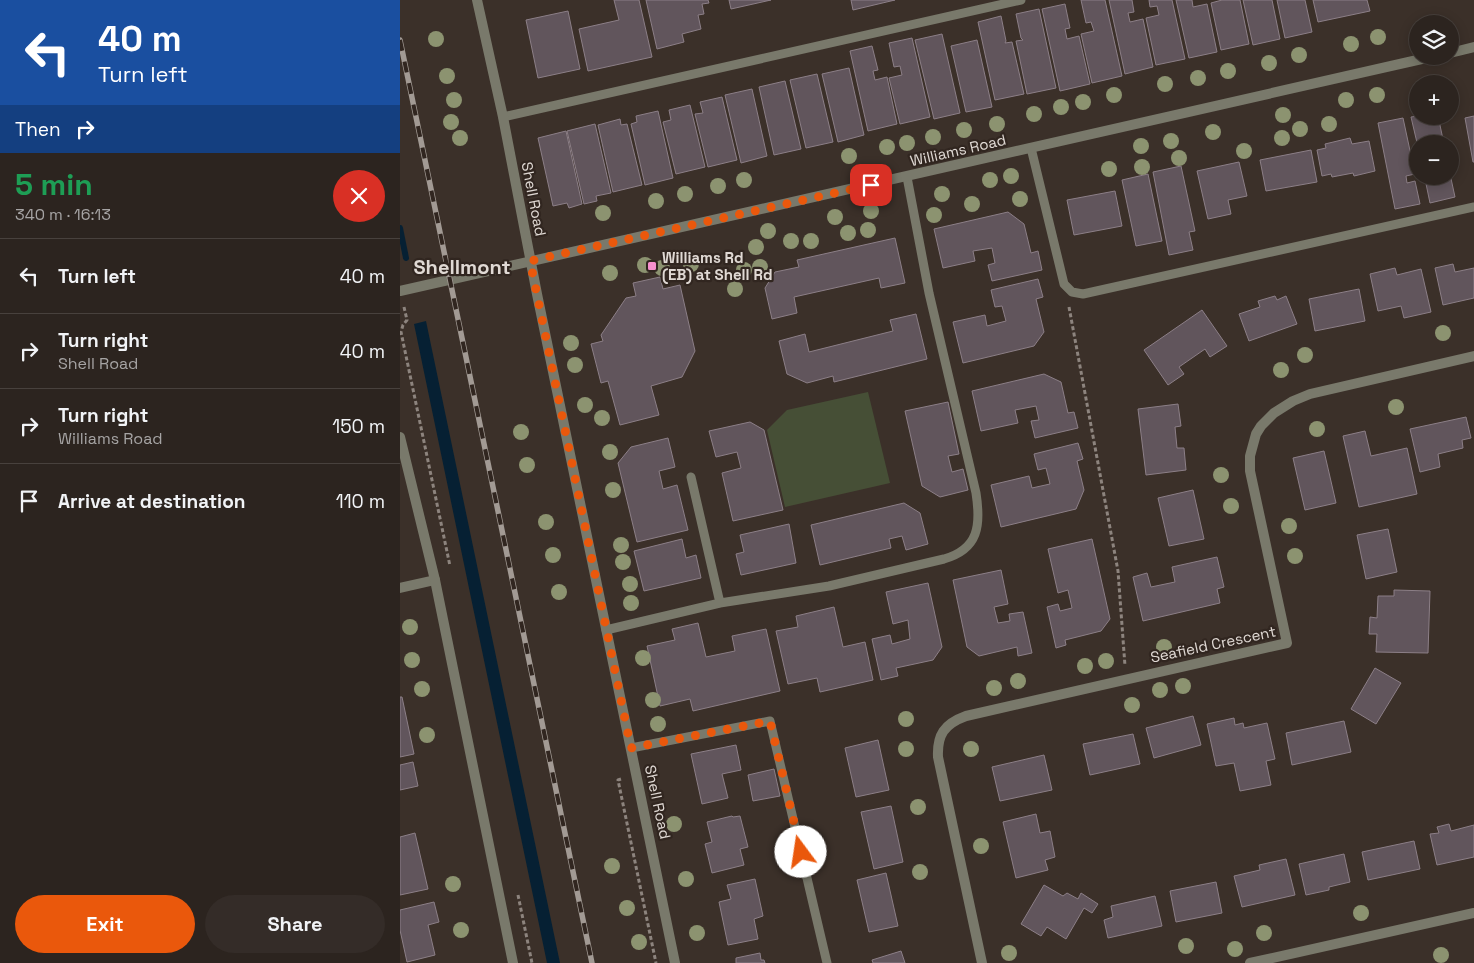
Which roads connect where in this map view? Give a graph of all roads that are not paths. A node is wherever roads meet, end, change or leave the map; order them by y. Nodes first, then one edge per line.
1 (477, 0) edge
2 (1021, 0) edge
3 (1474, 48) edge
4 (1459, 51) edge
5 (1409, 62) edge
6 (502, 117) junction
7 (1030, 148) junction
8 (907, 177) junction
9 (1474, 207) edge
10 (530, 261) junction
11 (400, 291) edge
12 (1474, 356) edge
13 (400, 437) edge
14 (691, 477) dead end
15 (435, 580) junction
16 (400, 588) edge
17 (720, 603) junction
18 (606, 630) junction
19 (631, 748) junction
20 (1474, 912) edge
21 (513, 963) edge
22 (675, 963) edge
23 (827, 963) edge
24 (982, 963) edge
25 (1250, 963) edge

1 - 6 street, Shell Road
2 - 6 lane
3 - 4 street
5 - 7 street, Williams Road
6 - 10 street, Shell Road
7 - 8 street, Williams Road
7 - 9 lane
8 - 10 street, Williams Road
8 - 17 lane
10 - 11 street, Williams Road
10 - 18 street, Shell Road
12 - 24 street, Seafield Crescent
13 - 15 street
14 - 17 lane
15 - 16 street
15 - 21 street
17 - 18 lane
18 - 19 street, Shell Road
19 - 22 street, Shell Road
19 - 23 lane
20 - 25 street

